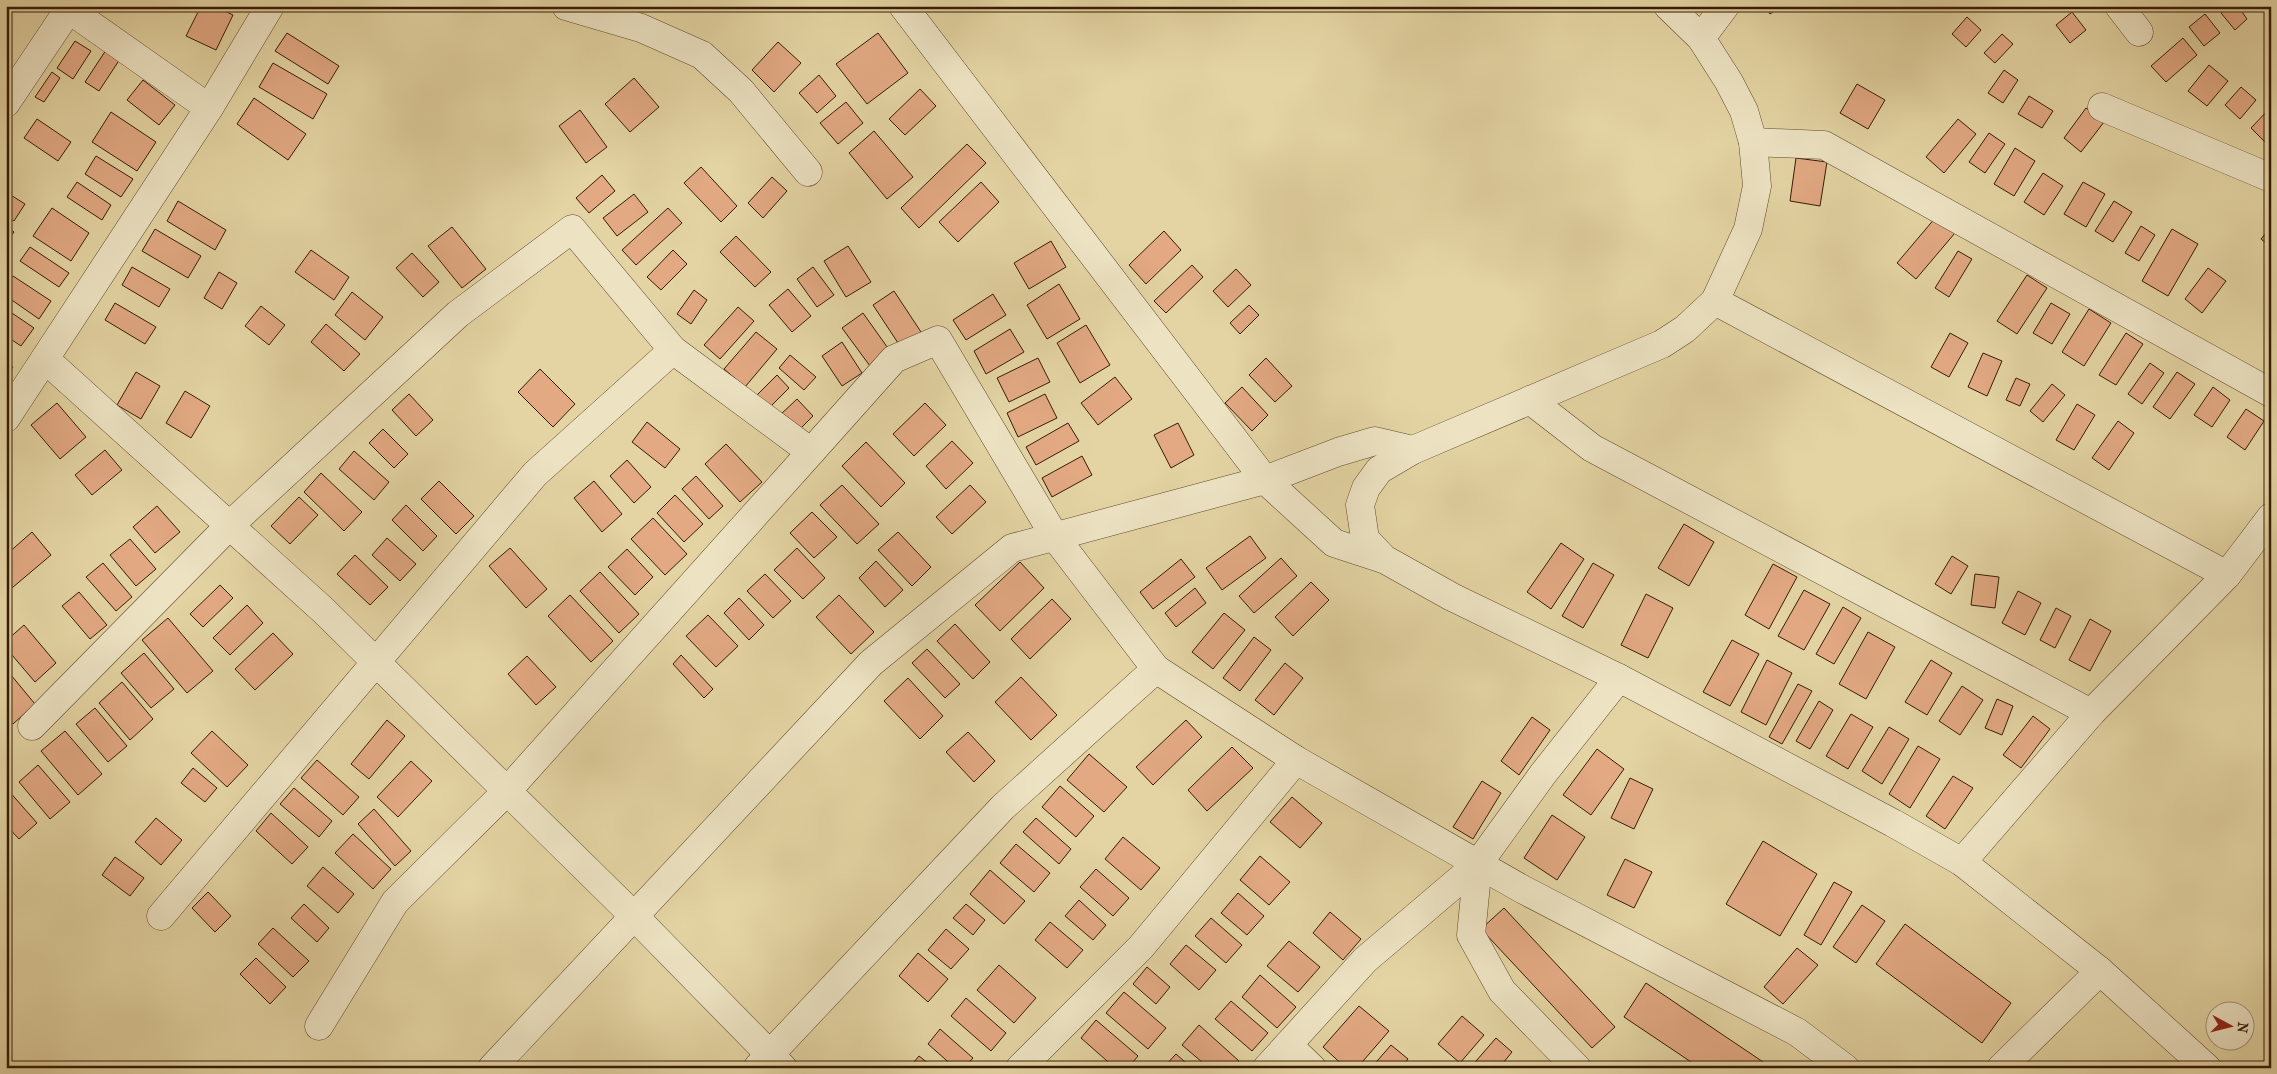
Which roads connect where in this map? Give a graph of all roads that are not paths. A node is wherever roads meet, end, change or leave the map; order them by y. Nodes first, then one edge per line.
1 (270, 6) edge
2 (566, 6) edge
3 (903, 6) edge
4 (1668, 6) edge
5 (1725, 6) edge
6 (2119, 6) edge
7 (68, 8) edge
8 (2139, 32) dead end
9 (1701, 38) junction
10 (6, 103) edge
11 (2102, 107) dead end
12 (209, 108) junction
13 (1753, 142) junction
14 (808, 172) dead end
15 (2271, 178) edge
16 (1716, 302) junction
17 (673, 350) junction
18 (45, 359) junction
19 (2271, 393) edge
20 (1530, 400) junction
21 (6, 418) edge
22 (1413, 450) junction
23 (811, 452) junction
24 (1265, 480) junction
25 (2271, 517) edge
26 (230, 525) junction
27 (1055, 537) junction
28 (1384, 559) junction
29 (2227, 575) junction
30 (375, 661) junction
31 (1156, 669) junction
32 (1619, 678) junction
33 (2091, 713) junction
34 (32, 726) dead end
35 (1296, 760) junction
36 (507, 791) junction
37 (1962, 862) junction
38 (1478, 864) junction
39 (161, 916) dead end
40 (634, 916) junction
41 (2100, 971) junction
42 (319, 1026) dead end
43 (1288, 1045) junction
44 (770, 1063) edge
45 (492, 1068) edge
46 (1020, 1068) edge
47 (1267, 1068) edge
48 (1312, 1068) edge
49 (1577, 1068) edge
50 (1845, 1068) edge
51 (2001, 1068) edge
52 (2207, 1068) edge

1 - 12 street
2 - 14 street
3 - 24 street
4 - 9 street
5 - 9 street
6 - 8 street
7 - 10 street
7 - 12 street
9 - 13 street
11 - 15 street
12 - 18 street
13 - 16 street
13 - 19 street
16 - 20 street
16 - 29 street
17 - 23 street
17 - 26 street
17 - 30 street
18 - 21 street
18 - 26 street
20 - 22 street
20 - 33 street
22 - 24 street
22 - 28 street
23 - 27 street
23 - 36 street
24 - 27 street
24 - 28 street
25 - 29 street
26 - 30 street
26 - 34 street
27 - 31 street
27 - 40 street
28 - 32 street
29 - 33 street
30 - 36 street
30 - 39 street
31 - 35 street
31 - 44 street
32 - 37 street
32 - 38 street
33 - 37 street
35 - 38 street
35 - 46 street
36 - 40 street
36 - 42 street
37 - 41 street
38 - 43 street
38 - 49 street
38 - 50 street
40 - 44 street
40 - 45 street
41 - 51 street
41 - 52 street
43 - 47 street
43 - 48 street

